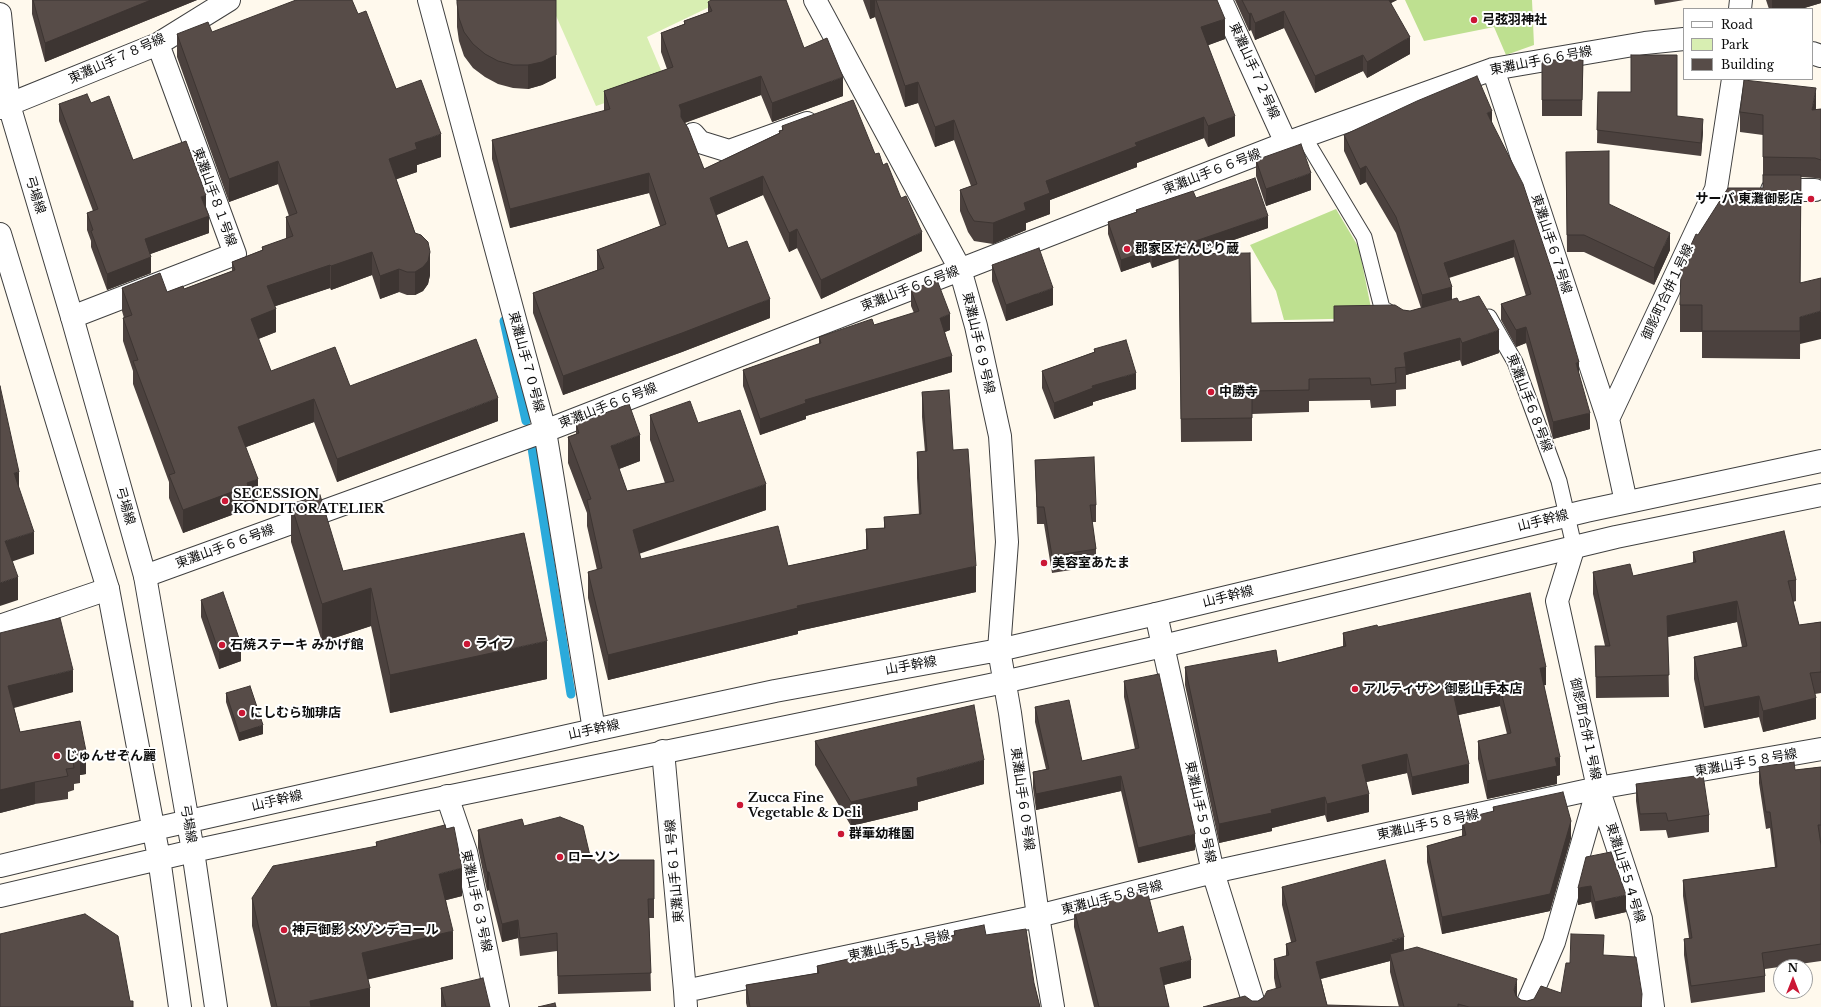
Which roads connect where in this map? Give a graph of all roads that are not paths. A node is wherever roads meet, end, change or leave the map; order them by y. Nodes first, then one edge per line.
1 (229, 0) edge
2 (429, 0) edge
3 (815, 0) edge
4 (1221, 0) edge
5 (0, 14) edge
6 (1683, 39) edge
7 (158, 44) junction
8 (1493, 69) junction
9 (1733, 80) edge
10 (870, 100) junction
11 (4, 107) edge
12 (848, 108) edge
13 (825, 116) edge
14 (693, 134) dead end
15 (1295, 140) junction
16 (1716, 189) junction
17 (1818, 190) edge
18 (0, 234) edge
19 (960, 269) junction
20 (1481, 304) edge
21 (72, 317) junction
22 (1408, 324) edge
23 (1608, 419) junction
24 (544, 431) junction
25 (1821, 461) edge
26 (1821, 495) edge
27 (1626, 502) junction
28 (1567, 515) junction
29 (1574, 546) junction
30 (145, 576) junction
31 (108, 589) junction
32 (1156, 614) junction
33 (0, 626) edge
34 (1163, 646) junction
35 (999, 650) junction
36 (1005, 681) junction
37 (594, 730) junction
38 (1821, 750) edge
39 (663, 751) junction
40 (1598, 788) junction
41 (447, 796) junction
42 (188, 821) junction
43 (154, 829) junction
44 (193, 851) junction
45 (159, 858) junction
46 (0, 866) edge
47 (1213, 872) junction
48 (0, 896) edge
49 (1038, 916) junction
50 (686, 999) edge
51 (180, 1007) edge
52 (216, 1007) edge
53 (498, 1007) edge
54 (1053, 1007) edge
55 (1255, 1007) edge
56 (1526, 1007) edge
57 (1654, 1007) edge

1 - 7 street, 東灘山手７８号線
2 - 24 street, 東灘山手７０号線
3 - 10 street, 東灘山手６９号線
4 - 15 street, 東灘山手７２号線
5 - 11 street, 弓場線
6 - 8 street, 東灘山手６６号線
7 - 11 street, 東灘山手７８号線
7 - 21 street, 東灘山手８１号線
8 - 15 street, 東灘山手６６号線
8 - 23 street, 東灘山手６７号線
9 - 16 street, 御影町合併１号線
10 - 12 street
10 - 19 street, 東灘山手６９号線
11 - 21 street, 弓場線
13 - 14 street
15 - 19 street, 東灘山手６６号線
15 - 22 lane
16 - 17 street
16 - 23 street, 御影町合併１号線
18 - 31 street
19 - 24 street, 東灘山手６６号線
19 - 35 street, 東灘山手６９号線
20 - 28 lane, 東灘山手６８号線
21 - 30 street, 弓場線
23 - 27 street
24 - 30 street, 東灘山手６６号線
24 - 37 street, 東灘山手７０号線
25 - 27 street, 山手幹線
26 - 29 street
27 - 28 street, 山手幹線
28 - 29 lane, 御影町合併１号線
28 - 32 street, 山手幹線
29 - 34 street
29 - 40 street, 御影町合併１号線
30 - 42 street, 弓場線
31 - 33 street
31 - 43 street
32 - 34 street, 東灘山手５９号線
32 - 35 street, 山手幹線
34 - 36 street
34 - 47 street, 東灘山手５９号線
35 - 36 street, 東灘山手６９号線
35 - 37 street, 山手幹線
36 - 39 street
36 - 49 street, 東灘山手６０号線
37 - 42 street, 山手幹線
38 - 40 street, 東灘山手５８号線
39 - 41 street
39 - 50 street, 東灘山手６１号線
40 - 47 street, 東灘山手５８号線
40 - 56 street, 御影町合併１号線
40 - 57 street, 東灘山手５４号線
41 - 44 street
41 - 53 street, 東灘山手６３号線
42 - 43 street, 山手幹線
42 - 44 street, 弓場線
43 - 45 street
43 - 46 street, 山手幹線
44 - 45 street
44 - 52 street, 弓場線
45 - 48 street
45 - 51 street
47 - 49 street, 東灘山手５８号線
47 - 55 street, 東灘山手５９号線
49 - 50 street, 東灘山手５１号線
49 - 54 street

